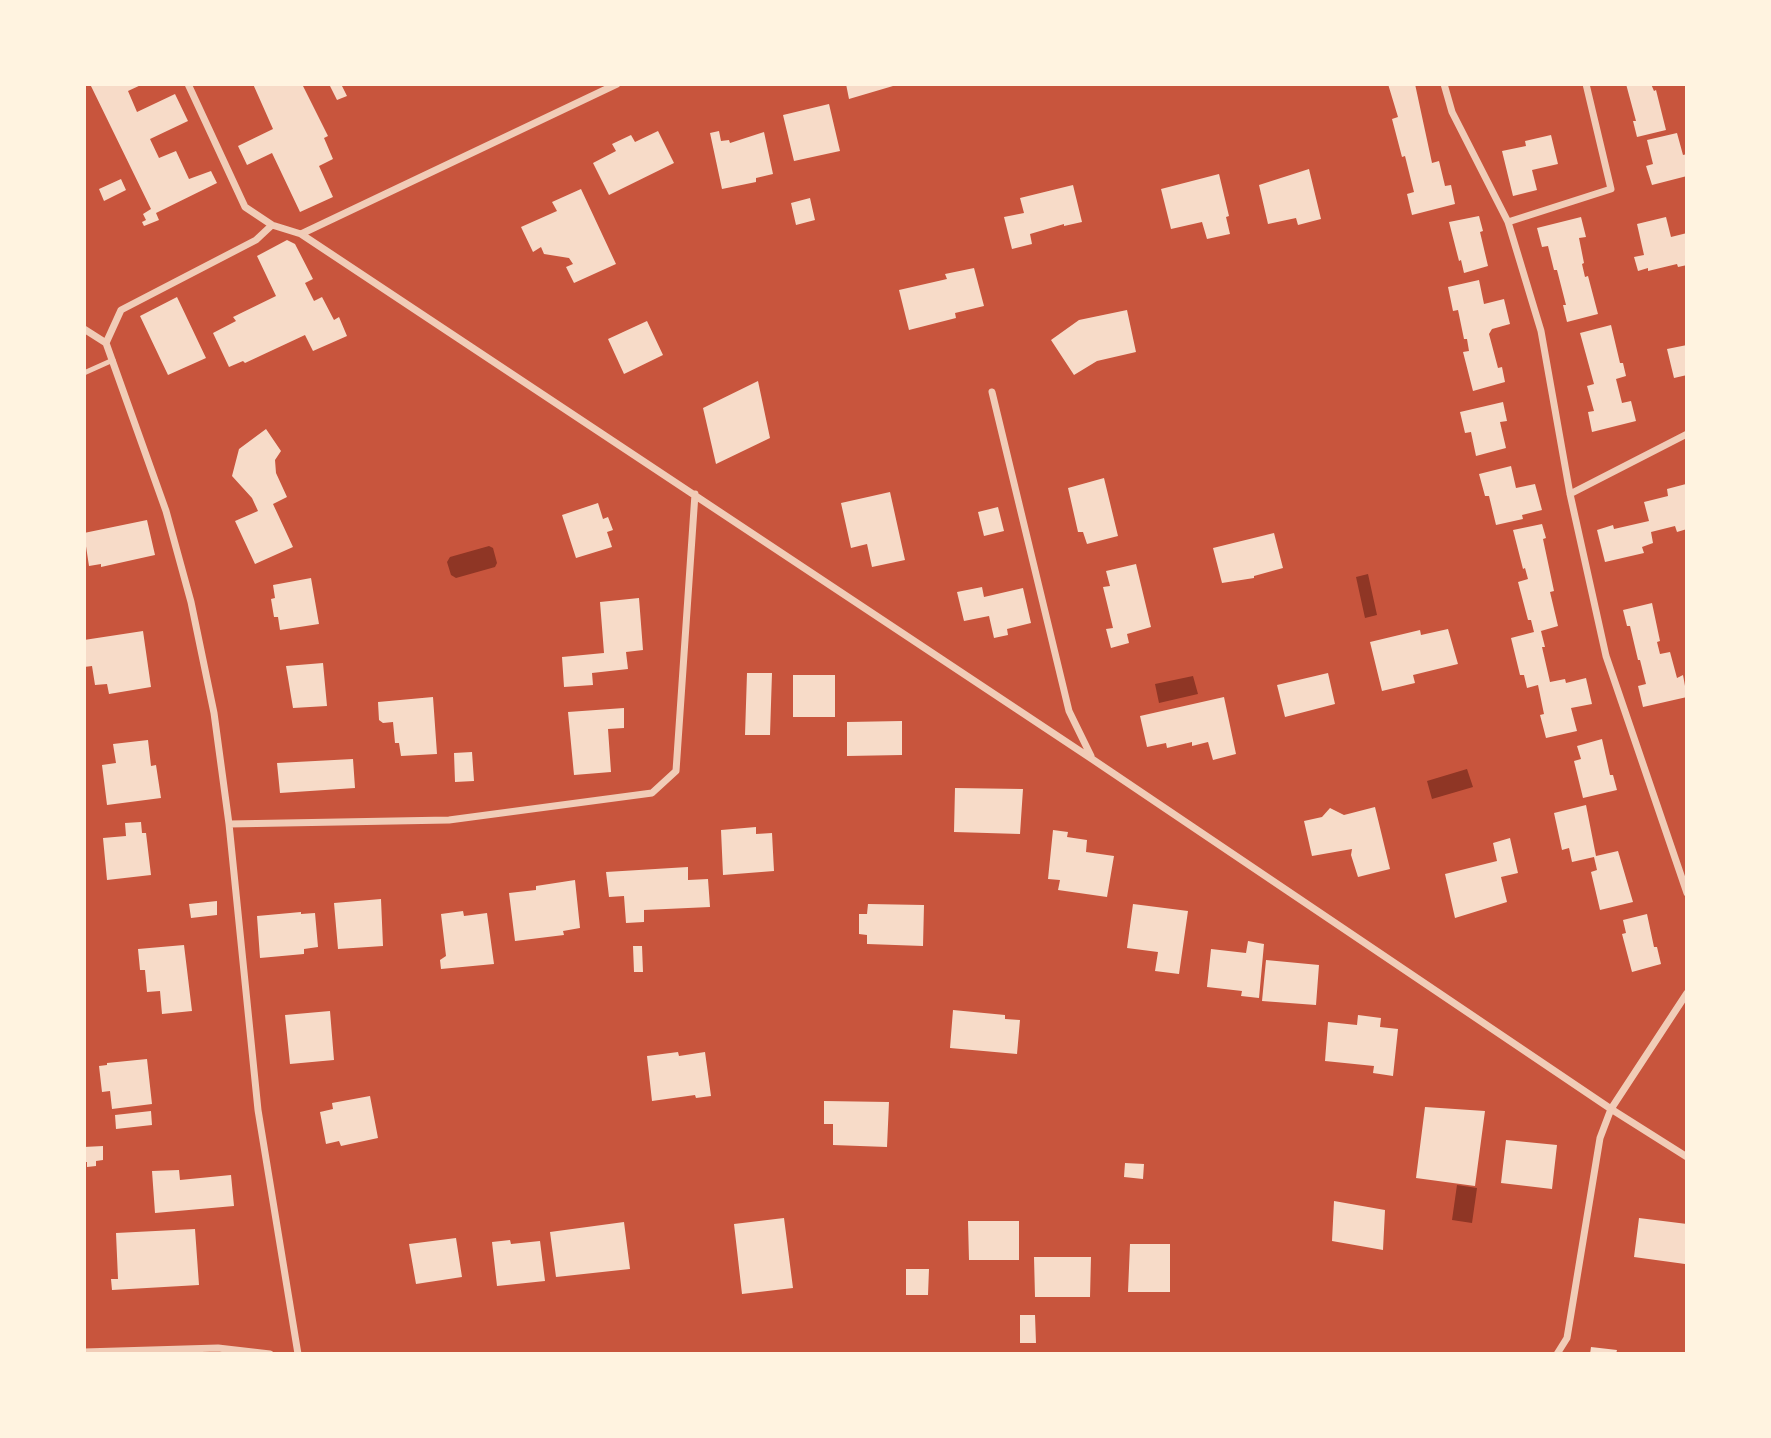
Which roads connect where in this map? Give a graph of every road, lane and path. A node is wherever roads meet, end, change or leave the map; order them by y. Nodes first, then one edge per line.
1 (188, 84) edge
2 (617, 84) edge
3 (1444, 84) edge
4 (1586, 84) edge
5 (1508, 222) junction
6 (272, 225) junction
7 (302, 234) junction
8 (84, 329) edge
9 (106, 343) junction
10 (113, 360) junction
11 (84, 373) edge
12 (992, 392) dead end
13 (1687, 434) edge
14 (1570, 494) junction
15 (695, 495) junction
16 (1092, 759) junction
17 (229, 824) junction
18 (1687, 893) edge
19 (1687, 993) edge
20 (1611, 1109) junction
21 (1687, 1157) edge
22 (84, 1352) edge
23 (1560, 1353) edge
24 (270, 1354) edge
25 (298, 1354) edge

1 - 6 street
2 - 7 street
3 - 5 street
4 - 5 street
5 - 14 street
6 - 7 street
6 - 9 street
7 - 15 street
8 - 9 street
9 - 10 street
10 - 11 lane
10 - 17 street
12 - 16 street
13 - 14 street
14 - 18 street
15 - 16 street
15 - 17 street
16 - 20 street
17 - 25 street
19 - 20 street
20 - 21 street
20 - 23 street
22 - 24 street

